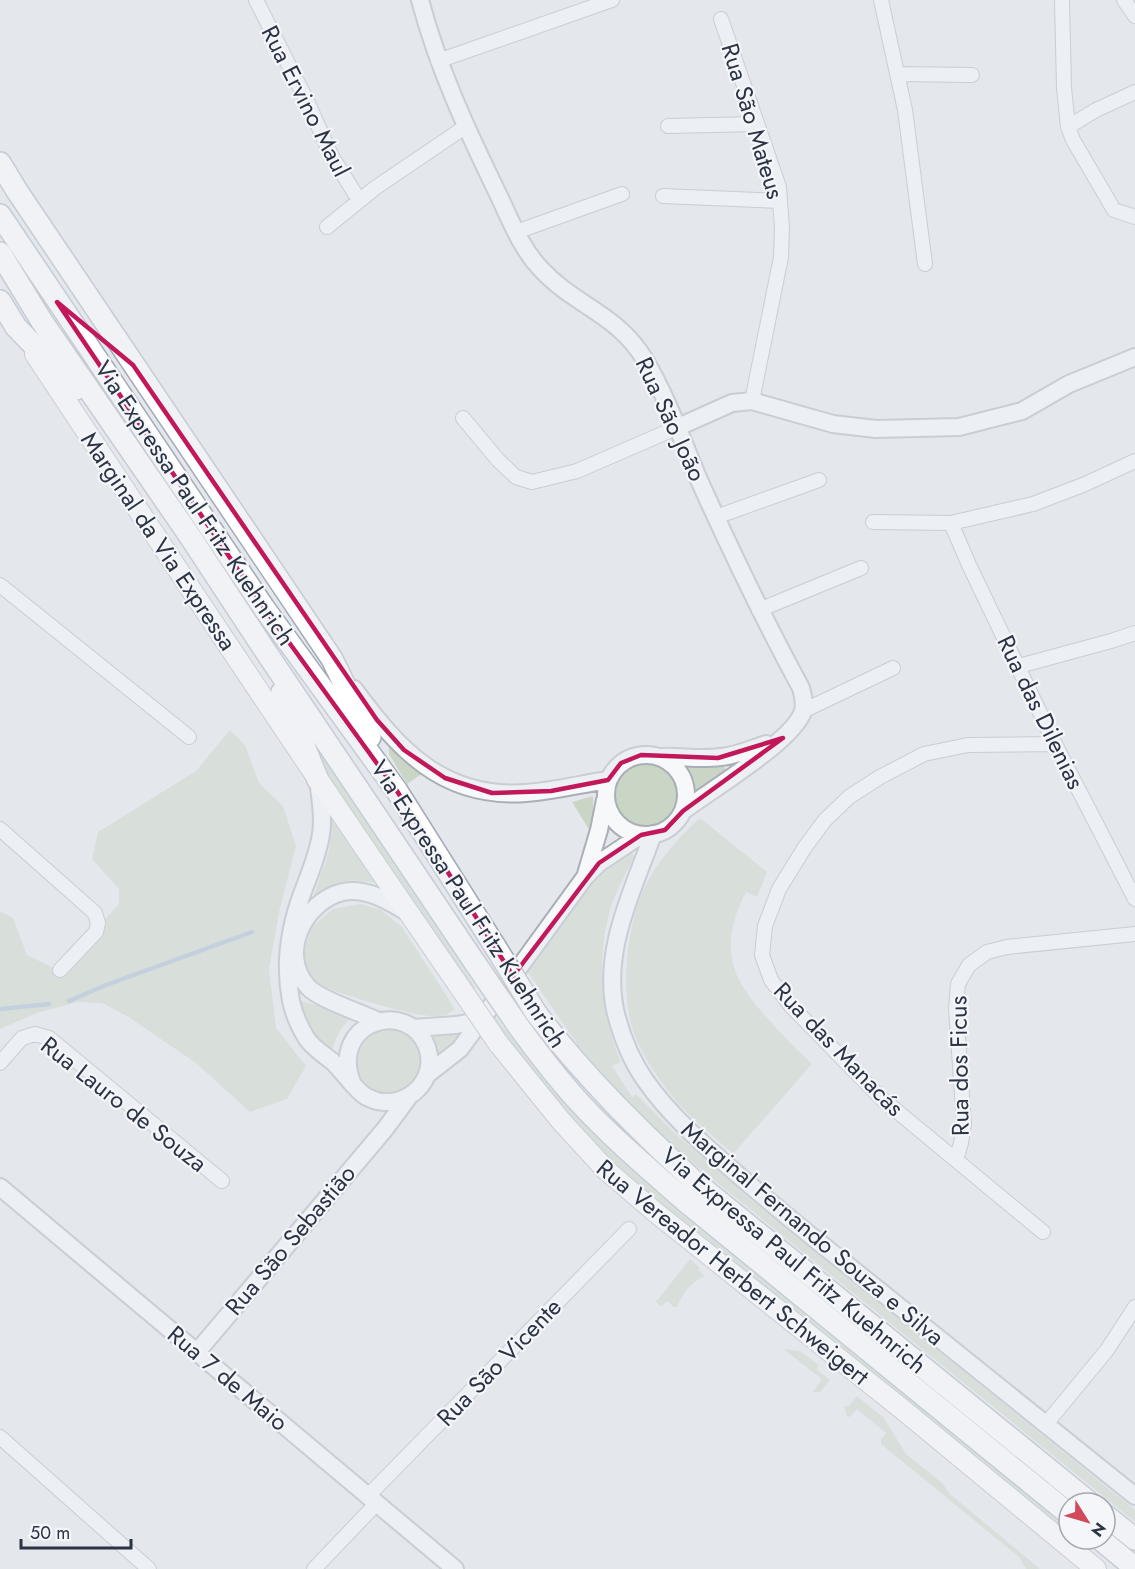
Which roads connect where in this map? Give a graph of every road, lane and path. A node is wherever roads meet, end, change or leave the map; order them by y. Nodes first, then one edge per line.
1 (256, 0) edge
2 (420, 0) edge
3 (612, 0) edge
4 (881, 0) edge
5 (1062, 0) edge
6 (1124, 0) edge
7 (585, 4) edge
8 (1135, 16) edge
9 (721, 19) dead end
10 (438, 61) junction
11 (897, 74) junction
12 (972, 75) dead end
13 (1135, 93) edge
14 (757, 124) junction
15 (668, 126) dead end
16 (465, 127) junction
17 (1068, 127) junction
18 (0, 163) edge
19 (622, 194) dead end
20 (663, 196) dead end
21 (359, 200) junction
22 (780, 201) junction
23 (0, 215) edge
24 (1135, 218) edge
25 (327, 227) dead end
26 (516, 232) junction
27 (0, 253) edge
28 (925, 264) dead end
29 (0, 301) edge
30 (57, 302) junction
31 (16, 327) junction
32 (1135, 357) edge
33 (133, 364) junction
34 (752, 401) junction
35 (463, 418) dead end
36 (676, 428) junction
37 (122, 437) junction
38 (1135, 461) edge
39 (819, 480) dead end
40 (716, 517) junction
41 (873, 522) dead end
42 (951, 523) junction
43 (861, 568) dead end
44 (0, 585) edge
45 (759, 610) junction
46 (1135, 633) edge
47 (266, 652) junction
48 (332, 659) junction
49 (1019, 666) junction
50 (893, 668) dead end
51 (803, 711) junction
52 (189, 737) dead end
53 (783, 738) junction
54 (1055, 744) junction
55 (662, 757) junction
56 (318, 780) junction
57 (607, 788) junction
58 (397, 791) junction
59 (683, 811) junction
60 (0, 829) edge
61 (647, 835) junction
62 (585, 877) junction
63 (1135, 899) edge
64 (407, 912) junction
65 (1135, 934) edge
66 (60, 970) dead end
67 (378, 1021) junction
68 (478, 1021) junction
69 (413, 1028) junction
70 (0, 1063) edge
71 (428, 1074) junction
72 (352, 1082) junction
73 (408, 1098) junction
74 (376, 1101) junction
75 (385, 1129) junction
76 (956, 1160) junction
77 (222, 1181) dead end
78 (0, 1186) edge
79 (629, 1229) dead end
80 (1043, 1232) dead end
81 (1135, 1307) edge
82 (197, 1352) junction
83 (1046, 1424) junction
84 (0, 1437) edge
85 (1075, 1491) edge
86 (1135, 1496) edge
87 (373, 1499) junction
88 (1057, 1504) edge
89 (1117, 1525) edge
90 (1135, 1539) edge
91 (1114, 1551) edge
92 (1135, 1568) edge
93 (149, 1569) edge
94 (314, 1569) edge
95 (455, 1569) edge
96 (1096, 1569) edge

1 - 21 street, Rua Ervino Maul
2 - 10 street, Rua São João
3 - 7 street
4 - 11 street
5 - 17 street
6 - 8 street
7 - 10 street
9 - 14 street, Rua São Mateus
10 - 16 street, Rua São João
11 - 12 street
11 - 28 street
13 - 17 street
14 - 15 street
14 - 22 street, Rua São Mateus
16 - 21 street
16 - 26 street, Rua São João
17 - 24 street
18 - 33 main road
19 - 26 street
20 - 22 street
21 - 25 street
22 - 34 street, Rua São Mateus
23 - 30 main road, Via Expressa Paul Fritz Kuehnrich
26 - 36 street, Rua São João
27 - 37 main road, Via Expressa Paul Fritz Kuehnrich
29 - 31 main road, Marginal da Via Expressa
30 - 33 main road
30 - 58 main road, Via Expressa Paul Fritz Kuehnrich
31 - 37 main road
31 - 56 main road, Marginal da Via Expressa
32 - 34 street
33 - 48 main road
34 - 36 street
35 - 36 street
36 - 40 street, Rua São João
37 - 47 main road, Via Expressa Paul Fritz Kuehnrich
38 - 42 street
39 - 40 street
40 - 45 street, Rua São João
41 - 42 street
42 - 49 street, Rua das Dilenias
43 - 45 street
44 - 52 street
45 - 51 street, Rua São João
46 - 49 street
47 - 56 main road
47 - 88 main road, Via Expressa Paul Fritz Kuehnrich, bridge
48 - 57 street
48 - 58 main road
49 - 54 street, Rua das Dilenias
50 - 51 street
51 - 53 street
53 - 55 street
53 - 59 street
54 - 63 street, Rua das Dilenias
54 - 76 street, Rua das Manacás
55 - 57 street
55 - 59 street
56 - 64 main road, Rua Vereador Herbert Schweigert
56 - 72 street
57 - 61 street
57 - 62 street
58 - 85 main road, Via Expressa Paul Fritz Kuehnrich, bridge
59 - 61 street
60 - 66 street
61 - 62 street
61 - 83 street, Marginal Fernando Souza e Silva
62 - 68 street
64 - 67 street
64 - 96 main road, Rua Vereador Herbert Schweigert, bridge
65 - 76 street, Rua dos Ficus
67 - 69 street
67 - 72 street
68 - 69 street
68 - 71 street
69 - 71 street
70 - 77 street, Rua Lauro de Souza
71 - 73 street
72 - 74 street
73 - 74 street
73 - 75 street, Rua São Sebastião
74 - 75 street
75 - 82 street, Rua São Sebastião
76 - 80 street, Rua das Manacás
78 - 82 street, Rua 7 de Maio
79 - 87 street, Rua São Vicente
81 - 83 street
82 - 87 street, Rua 7 de Maio
83 - 86 street, Marginal Fernando Souza e Silva
84 - 93 street
87 - 94 street, Rua São Vicente
87 - 95 street, Rua 7 de Maio
89 - 90 main road
91 - 92 main road

